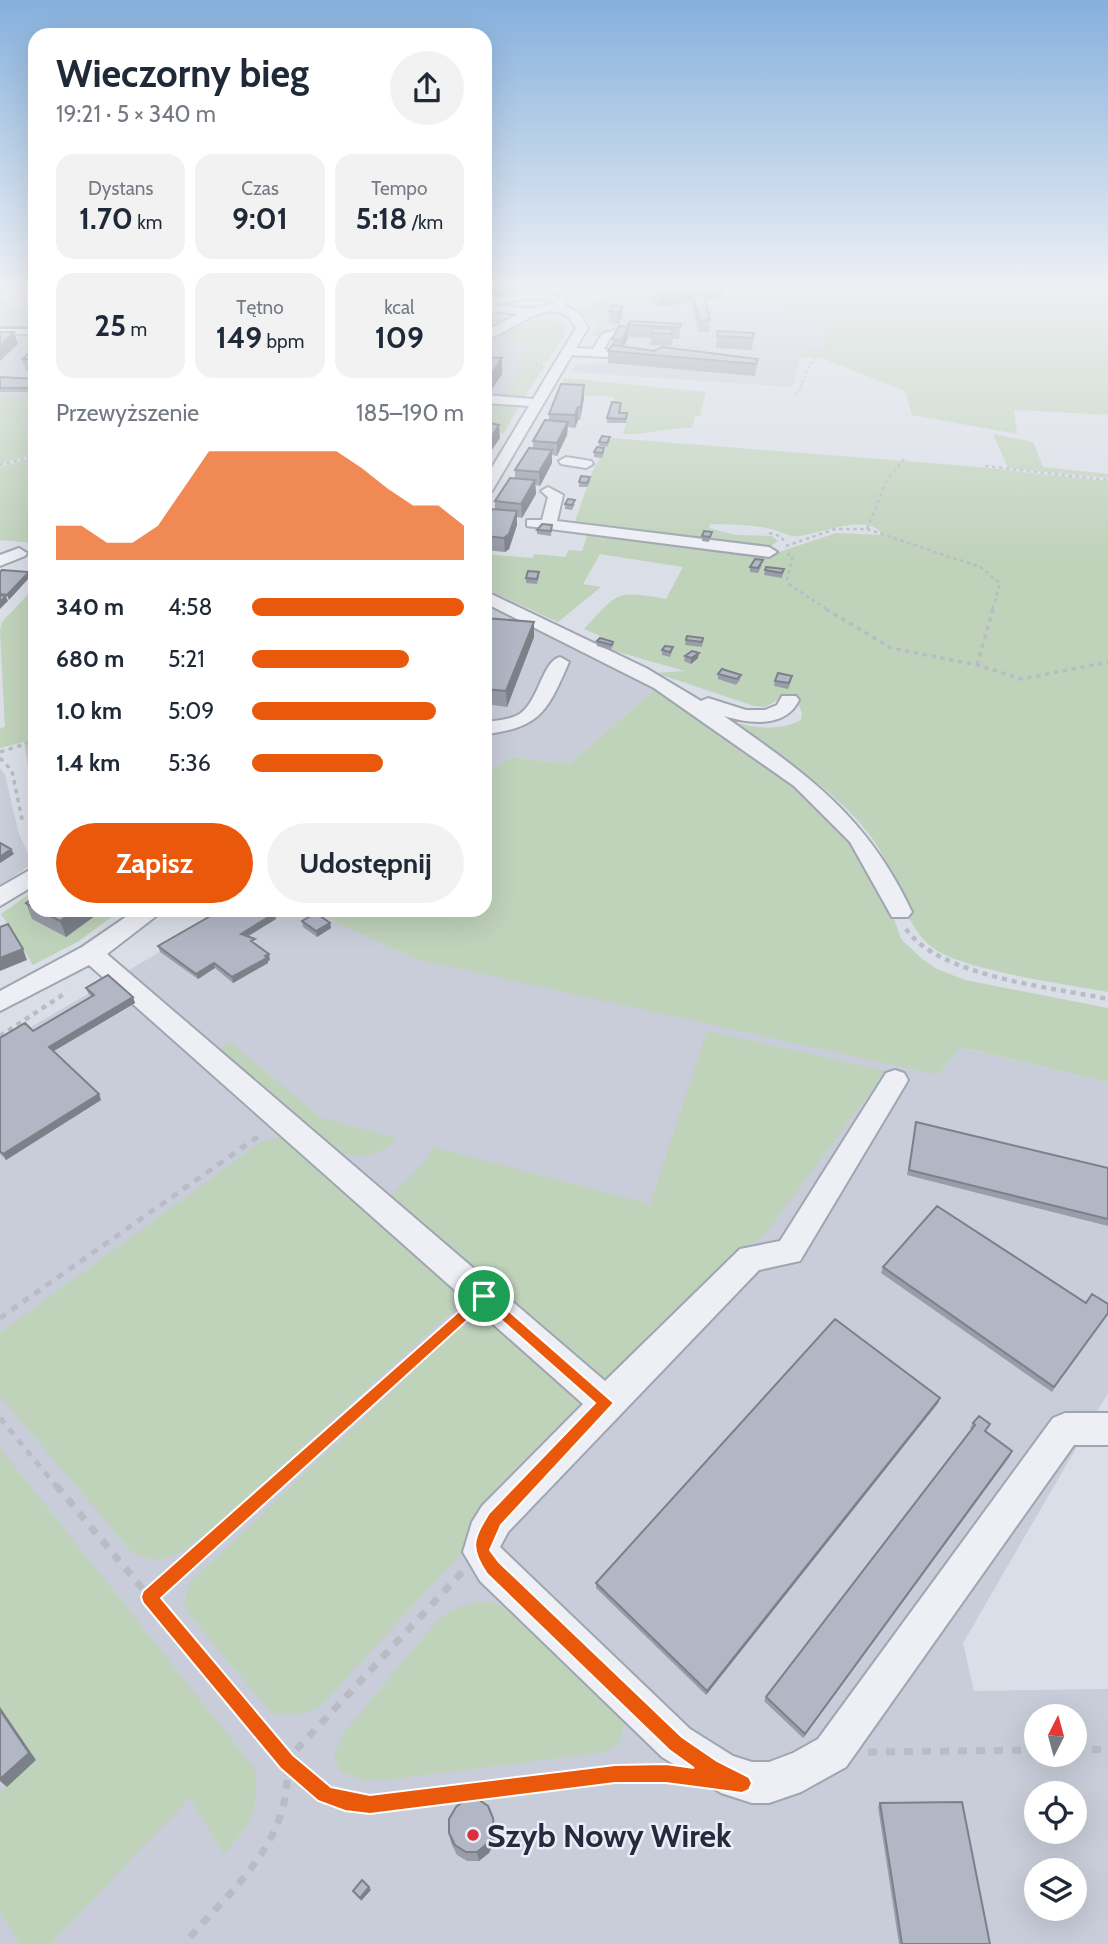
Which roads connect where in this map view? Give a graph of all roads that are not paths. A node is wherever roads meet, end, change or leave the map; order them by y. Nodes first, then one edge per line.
1 (551, 379) edge
2 (492, 400) edge
3 (537, 403) junction
4 (566, 461) dead end
5 (586, 464) dead end
6 (492, 479) edge
7 (548, 491) dead end
8 (769, 552) road end
9 (19, 553) dead end
10 (0, 561) edge
11 (492, 600) edge
12 (560, 662) dead end
13 (662, 685) junction
14 (789, 700) dead end
15 (492, 727) edge
16 (28, 879) edge
17 (0, 898) edge
18 (900, 912) road end
19 (142, 917) edge
20 (91, 953) junction
21 (0, 1003) edge
22 (895, 1080) dead end
23 (606, 1403) junction
24 (1108, 1429) edge

1 - 3 street
2 - 3 street
3 - 6 street
4 - 5 street
7 - 8 street
9 - 10 street
11 - 13 street
12 - 15 street
13 - 14 street
13 - 18 street
16 - 17 street
19 - 20 street
20 - 21 street
20 - 23 street
22 - 23 street
23 - 24 street

